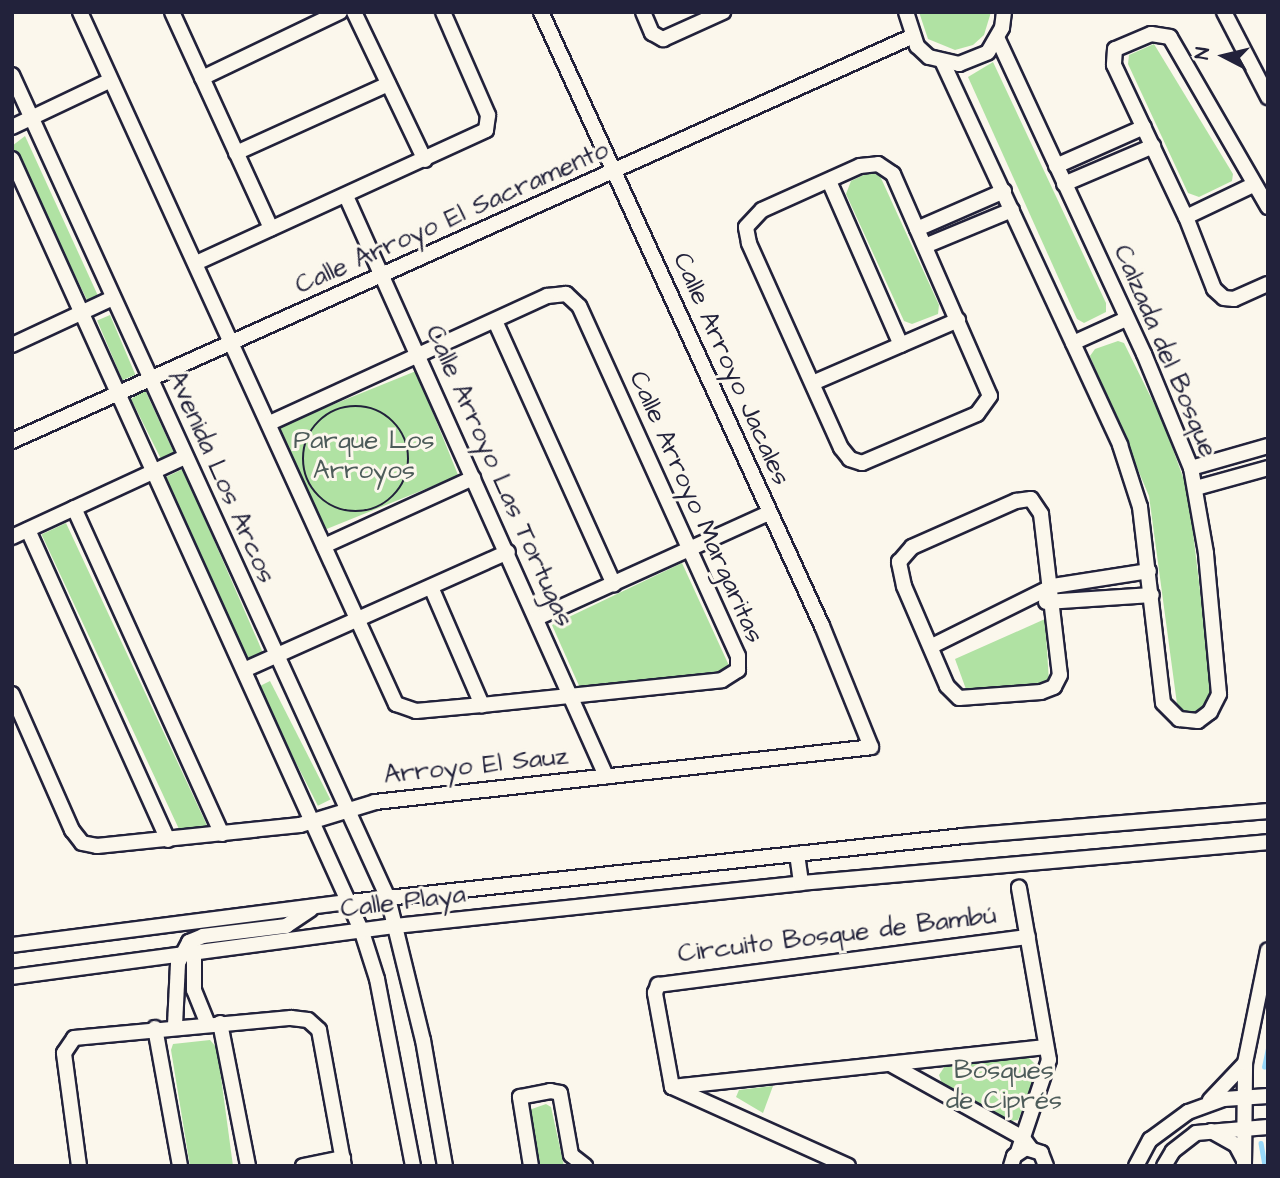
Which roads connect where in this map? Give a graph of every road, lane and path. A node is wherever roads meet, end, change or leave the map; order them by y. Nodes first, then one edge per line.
1 (80, 12) edge
2 (172, 12) edge
3 (340, 12) edge
4 (354, 12) edge
5 (443, 12) edge
6 (541, 12) edge
7 (643, 12) edge
8 (906, 12) edge
9 (1004, 12) edge
10 (1224, 12) edge
11 (719, 13) edge
12 (911, 37) junction
13 (998, 40) junction
14 (943, 63) junction
15 (12, 75) edge
16 (202, 78) junction
17 (109, 81) junction
18 (388, 84) junction
19 (1268, 97) edge
20 (32, 118) junction
21 (12, 127) edge
22 (1144, 127) junction
23 (1153, 146) junction
24 (236, 153) junction
25 (12, 159) edge
26 (425, 160) junction
27 (1056, 166) junction
28 (615, 172) junction
29 (829, 181) junction
30 (1064, 184) junction
31 (1253, 185) junction
32 (1004, 191) junction
33 (346, 196) junction
34 (1268, 207) edge
35 (1012, 210) junction
36 (1186, 217) junction
37 (271, 228) junction
38 (917, 229) junction
39 (925, 246) junction
40 (196, 263) junction
41 (382, 277) junction
42 (1268, 284) edge
43 (113, 298) junction
44 (82, 313) junction
45 (1126, 319) junction
46 (958, 320) junction
47 (495, 321) junction
48 (232, 342) junction
49 (1073, 343) junction
50 (12, 345) edge
51 (901, 345) junction
52 (419, 355) junction
53 (150, 380) junction
54 (815, 382) junction
55 (119, 394) junction
56 (393, 420) joint
57 (269, 423) junction
58 (12, 441) edge
59 (1268, 446) edge
60 (186, 457) junction
61 (1268, 467) edge
62 (1191, 468) junction
63 (154, 471) junction
64 (473, 478) junction
65 (1196, 488) junction
66 (74, 508) junction
67 (769, 513) junction
68 (28, 530) junction
69 (12, 537) edge
70 (324, 547) junction
71 (690, 549) junction
72 (508, 552) junction
73 (1149, 571) junction
74 (614, 584) junction
75 (1053, 586) junction
76 (431, 587) junction
77 (1152, 595) junction
78 (1030, 600) junction
79 (1055, 604) junction
80 (537, 618) junction
81 (355, 620) junction
82 (932, 646) junction
83 (276, 656) junction
84 (244, 670) junction
85 (12, 694) edge
86 (570, 694) junction
87 (482, 705) junction
88 (872, 747) joint
89 (607, 776) junction
90 (346, 808) junction
91 (1268, 811) edge
92 (312, 821) junction
93 (222, 834) junction
94 (168, 840) junction
95 (1268, 842) edge
96 (797, 854) junction
97 (801, 883) junction
98 (1019, 888) dead end
99 (388, 898) junction
100 (350, 902) junction
101 (311, 909) junction
102 (395, 926) junction
103 (362, 932) junction
104 (1028, 937) junction
105 (12, 945) edge
106 (1268, 950) edge
107 (187, 956) junction
108 (12, 977) edge
109 (214, 1023) junction
110 (175, 1025) junction
111 (155, 1028) junction
112 (1046, 1047) junction
113 (1245, 1063) junction
114 (890, 1064) junction
115 (672, 1087) junction
116 (1268, 1096) edge
117 (1245, 1097) junction
118 (1205, 1104) junction
119 (1166, 1126) junction
120 (1268, 1127) edge
121 (1244, 1128) junction
122 (1209, 1130) junction
123 (1182, 1144) junction
124 (1024, 1146) junction
125 (344, 1162) edge
126 (1244, 1162) edge
127 (79, 1166) edge
128 (180, 1166) edge
129 (248, 1166) edge
130 (303, 1166) edge
131 (412, 1166) edge
132 (445, 1166) edge
133 (531, 1166) edge
134 (585, 1166) edge
135 (848, 1166) edge
136 (1011, 1166) edge
137 (1046, 1166) edge
138 (1136, 1166) edge
139 (1164, 1166) edge

1 - 17 street, Calle Arroyo Margaritas
2 - 16 street
3 - 16 street
4 - 18 street
5 - 26 street
6 - 28 street, Calle Arroyo Jacales
7 - 11 street
8 - 12 street
9 - 13 street
10 - 19 street
12 - 14 street
12 - 28 street, Calle Arroyo El Sacramento
13 - 14 street
13 - 27 street, Calzada del Bosque
14 - 32 street, Calzada del Bosque
15 - 20 street, Avenida Los Arcos
16 - 24 street
17 - 20 street
17 - 40 street, Calle Arroyo Margaritas
18 - 24 street
18 - 26 street
20 - 21 street
20 - 43 street, Avenida Los Arcos
22 - 23 street
22 - 27 street
22 - 31 street
23 - 30 street
23 - 36 street
24 - 37 street
25 - 44 street
26 - 33 street
27 - 30 street, Calzada del Bosque
28 - 41 street, Calle Arroyo El Sacramento
28 - 67 street, Calle Arroyo Jacales
29 - 38 street
29 - 51 street
29 - 54 street
30 - 45 street, Calzada del Bosque
31 - 34 street
31 - 36 street
32 - 35 street, Calzada del Bosque
32 - 38 street
33 - 37 street
33 - 41 street, Calle Arroyo Las Tortugas
35 - 39 street
35 - 49 street, Calzada del Bosque
36 - 42 street
37 - 40 street
38 - 39 street
39 - 46 street
40 - 48 street, Calle Arroyo Margaritas
41 - 48 street, Calle Arroyo El Sacramento
41 - 52 street, Calle Arroyo Las Tortugas
43 - 44 street
43 - 53 street, Avenida Los Arcos
44 - 50 street
44 - 55 street
45 - 49 street
45 - 62 street, Calzada del Bosque
46 - 51 street
46 - 54 street
47 - 52 street, Calle Arroyo Margaritas
47 - 71 street, Calle Arroyo Margaritas
47 - 74 street
48 - 53 street, Calle Arroyo El Sacramento
48 - 57 street, Calle Arroyo Margaritas
49 - 73 street, Calzada del Bosque
51 - 54 street
52 - 57 street, Calle Arroyo Margaritas
52 - 64 street, Calle Arroyo Las Tortugas
53 - 55 street, Calle Arroyo El Sacramento
53 - 60 street, Avenida Los Arcos
55 - 58 street, Calle Arroyo El Sacramento
55 - 63 street
56 - 56 path
57 - 70 street, Calle Arroyo Margaritas
59 - 62 street
60 - 63 street
60 - 83 street, Avenida Los Arcos
61 - 65 street
62 - 65 street, Calzada del Bosque
63 - 66 street
63 - 84 street
64 - 70 street
64 - 72 street, Calle Arroyo Las Tortugas
65 - 77 street, Calzada del Bosque
66 - 68 street
66 - 93 street
67 - 71 street
67 - 88 street, Calle Arroyo Jacales
68 - 69 street
68 - 94 street
70 - 81 street, Calle Arroyo Margaritas
71 - 74 street
71 - 86 street, Calle Arroyo Margaritas
72 - 76 street
72 - 80 street, Calle Arroyo Las Tortugas
73 - 75 street
73 - 77 street, Calzada del Bosque
74 - 80 street
75 - 78 street
75 - 79 street
75 - 82 street
76 - 81 street
76 - 87 street
77 - 79 street
78 - 79 street
78 - 82 street
79 - 82 street
80 - 86 street, Calle Arroyo Las Tortugas
81 - 83 street
81 - 87 street, Calle Arroyo Margaritas
83 - 84 street
83 - 90 street, Avenida Los Arcos
84 - 92 street
85 - 94 street, Arroyo El Sauz
86 - 87 street, Calle Arroyo Margaritas
86 - 89 street, Calle Arroyo Las Tortugas
88 - 89 street, Arroyo El Sauz
89 - 90 street, Arroyo El Sauz
90 - 92 street, Arroyo El Sauz
90 - 99 street, Avenida Los Arcos
91 - 96 street, Calle Playa
92 - 93 street, Arroyo El Sauz
92 - 100 street
93 - 94 street, Arroyo El Sauz
95 - 97 street, Calle Playa
96 - 97 street
96 - 99 street, Calle Playa
97 - 102 street, Calle Playa
98 - 104 street, Circuito Bosque de Bambú
99 - 100 street, Calle Playa
99 - 102 street, Avenida Los Arcos
100 - 101 street, Calle Playa
100 - 103 street
101 - 105 street, Calle Playa
101 - 107 street
102 - 103 street, Calle Playa
102 - 132 street, Avenida Los Arcos
103 - 107 street, Calle Playa
103 - 131 street
104 - 112 street, Circuito Bosque de Bambú
104 - 115 street, Circuito Bosque de Bambú
106 - 113 street
107 - 108 street, Calle Playa
107 - 109 street
107 - 110 street
109 - 110 street
109 - 125 street
109 - 129 street
110 - 111 street
111 - 127 street
111 - 128 street
112 - 114 street
112 - 124 street, Circuito Bosque de Bambú
113 - 117 street
113 - 118 street
114 - 115 street
114 - 124 street
115 - 135 street
116 - 117 street
117 - 118 street
117 - 121 street
118 - 119 street
119 - 123 street
119 - 138 street
120 - 121 street
121 - 122 street
121 - 126 street
122 - 123 street
122 - 126 street
123 - 139 street
124 - 136 street, Circuito Bosque de Bambú
124 - 137 street
125 - 130 street
133 - 134 street

